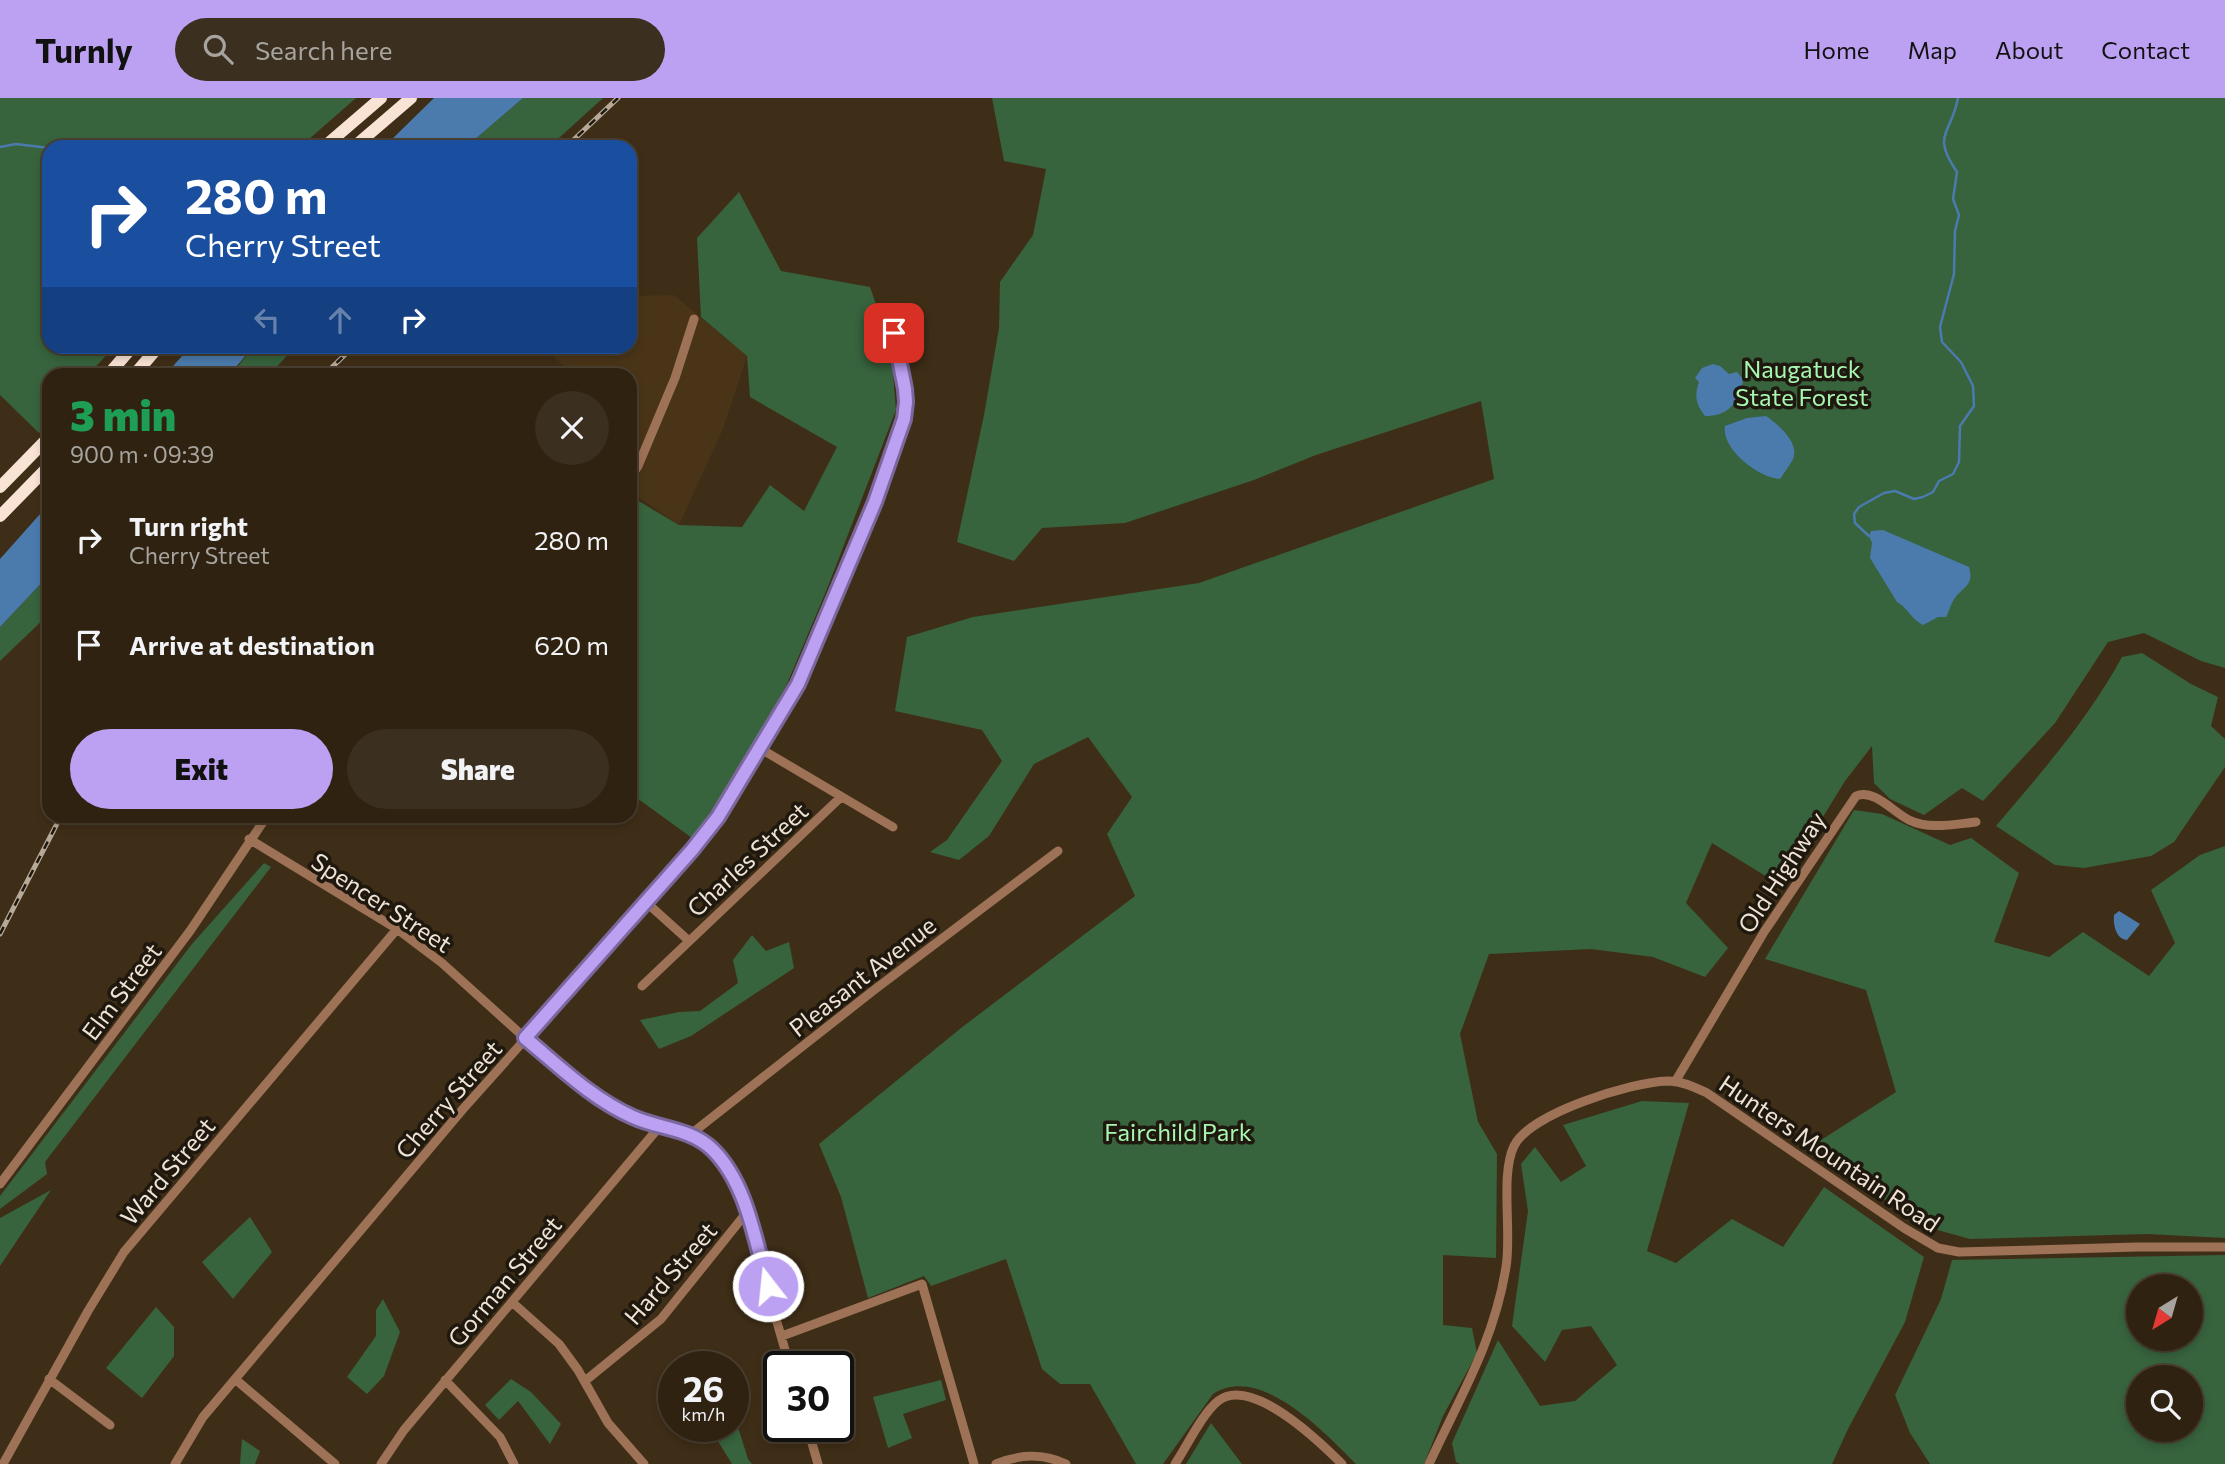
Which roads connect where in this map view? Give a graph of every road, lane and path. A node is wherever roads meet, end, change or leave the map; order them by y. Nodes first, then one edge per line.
1 (381, 98) edge
2 (411, 98) edge
3 (332, 140) edge
4 (362, 140) edge
5 (694, 319) dead end
6 (894, 333) dead end
7 (126, 354) edge
8 (152, 354) edge
9 (114, 368) edge
10 (140, 368) edge
11 (42, 444) edge
12 (637, 468) edge
13 (42, 473) edge
14 (0, 487) edge
15 (0, 516) edge
16 (761, 749) junction
17 (841, 797) junction
18 (1976, 822) dead end
19 (262, 823) edge
20 (893, 827) dead end
21 (249, 839) junction
22 (1058, 851) dead end
23 (647, 903) junction
24 (397, 929) junction
25 (688, 940) junction
26 (642, 986) dead end
27 (525, 1038) junction
28 (1675, 1082) junction
29 (660, 1126) junction
30 (691, 1134) junction
31 (0, 1184) edge
32 (747, 1212) junction
33 (2225, 1247) edge
34 (512, 1302) junction
35 (782, 1336) junction
36 (786, 1351) edge
37 (235, 1379) junction
38 (49, 1380) junction
39 (445, 1380) junction
40 (585, 1381) junction
41 (110, 1425) dead end
42 (812, 1442) edge
43 (637, 1462) edge
44 (3, 1464) edge
45 (175, 1464) edge
46 (335, 1464) edge
47 (381, 1464) edge
48 (514, 1464) edge
49 (818, 1464) edge
50 (974, 1464) edge
51 (996, 1464) edge
52 (1066, 1464) edge
53 (1175, 1464) edge
54 (1342, 1464) edge
55 (1429, 1464) edge

1 - 3 highway
2 - 4 highway
5 - 12 street
6 - 16 street, Cherry Street
7 - 9 highway
8 - 10 highway
11 - 14 highway
13 - 15 highway
16 - 17 street
16 - 23 street, Cherry Street
17 - 20 street
17 - 25 street, Charles Street
18 - 28 street, Old Highway
19 - 21 street, Elm Street
21 - 24 street, Spencer Street
21 - 31 street, Elm Street
22 - 30 street, Pleasant Avenue
23 - 25 street, Charles Street
23 - 27 street, Cherry Street
24 - 27 street, Spencer Street
24 - 38 street, Ward Street
25 - 26 street
27 - 29 street, Spencer Street
27 - 37 street, Cherry Street
28 - 33 street, Hunters Mountain Road
28 - 55 street, Hunters Mountain Road
29 - 30 street, Spencer Street
29 - 34 street, Gorman Street
30 - 32 street, Spencer Street
32 - 35 street, Spencer Street
32 - 40 street, Hard Street
34 - 39 street, Gorman Street
34 - 40 street
35 - 36 street, Spencer Street
35 - 50 street
37 - 45 street, Cherry Street
37 - 46 street
38 - 41 street
38 - 44 street, Ward Street
39 - 47 street, Gorman Street
39 - 48 street
40 - 43 street
42 - 49 street
51 - 52 street
53 - 54 street

